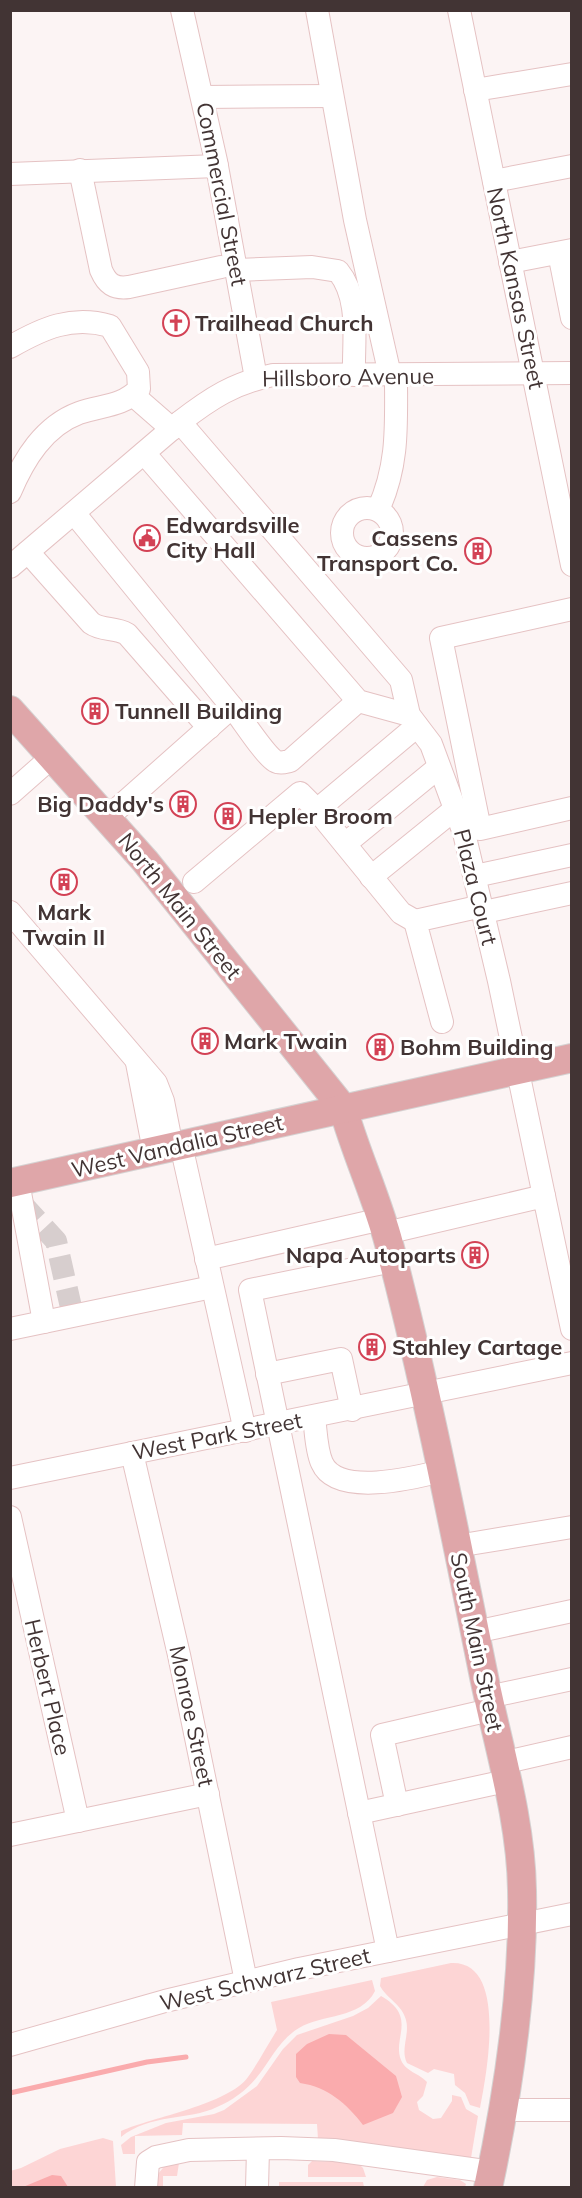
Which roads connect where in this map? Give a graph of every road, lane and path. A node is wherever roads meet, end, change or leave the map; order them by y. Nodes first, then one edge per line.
1 (182, 10) edge
2 (317, 10) edge
3 (459, 10) edge
4 (572, 74) edge
5 (475, 90) junction
6 (332, 96) junction
7 (203, 97) junction
8 (217, 166) junction
9 (572, 166) edge
10 (80, 170) junction
11 (10, 174) edge
12 (494, 181) junction
13 (565, 251) edge
14 (510, 262) junction
15 (229, 268) junction
16 (572, 318) edge
17 (10, 347) edge
18 (533, 373) junction
19 (572, 373) edge
20 (354, 375) junction
21 (393, 375) junction
22 (256, 378) junction
23 (133, 395) junction
24 (176, 425) junction
25 (144, 453) junction
26 (10, 492) edge
27 (378, 510) dead end
28 (74, 513) junction
29 (567, 514) edge
30 (17, 555) edge
31 (572, 565) edge
32 (572, 609) edge
33 (358, 700) junction
34 (232, 707) junction
35 (10, 710) edge
36 (413, 720) junction
37 (209, 728) junction
38 (52, 757) junction
39 (439, 767) junction
40 (10, 794) edge
41 (572, 808) edge
42 (454, 809) junction
43 (317, 810) junction
44 (106, 818) junction
45 (472, 831) junction
46 (345, 844) junction
47 (572, 855) edge
48 (475, 876) junction
49 (371, 877) junction
50 (194, 882) dead end
51 (572, 893) edge
52 (483, 909) junction
53 (10, 912) edge
54 (414, 921) junction
55 (442, 1022) dead end
56 (572, 1058) edge
57 (518, 1069) junction
58 (343, 1108) junction
59 (169, 1148) junction
60 (14, 1182) edge
61 (544, 1196) junction
62 (384, 1226) junction
63 (206, 1259) junction
64 (393, 1261) junction
65 (212, 1287) junction
66 (44, 1323) junction
67 (10, 1329) edge
68 (572, 1329) edge
69 (572, 1363) edge
70 (267, 1374) junction
71 (425, 1395) junction
72 (352, 1410) junction
73 (314, 1417) junction
74 (278, 1424) junction
75 (245, 1431) junction
76 (132, 1453) junction
77 (441, 1471) junction
78 (10, 1478) edge
79 (10, 1517) edge
80 (572, 1527) edge
81 (457, 1546) junction
82 (572, 1611) edge
83 (475, 1632) junction
84 (572, 1679) edge
85 (489, 1704) junction
86 (572, 1747) edge
87 (504, 1772) junction
88 (208, 1794) junction
89 (397, 1805) junction
90 (359, 1813) junction
91 (78, 1821) junction
92 (10, 1835) edge
93 (572, 1914) edge
94 (521, 1924) junction
95 (388, 1951) junction
96 (246, 1981) junction
97 (10, 2045) edge
98 (503, 2109) junction
99 (572, 2110) edge
100 (252, 2149) junction
101 (490, 2180) edge
102 (146, 2187) edge
103 (246, 2187) edge
104 (258, 2187) edge

1 - 7 street, Commercial Street
2 - 6 street
3 - 5 street, North Kansas Street
4 - 5 street
5 - 12 street, North Kansas Street
6 - 7 street
6 - 21 street
7 - 8 street, Commercial Street
8 - 10 street
8 - 15 street, Commercial Street
9 - 12 street
10 - 11 street
10 - 15 street
12 - 14 street, North Kansas Street
13 - 14 street
13 - 16 street
14 - 18 street, North Kansas Street
15 - 20 street
15 - 22 street, Commercial Street
17 - 23 street
18 - 19 street, Hillsboro Avenue
18 - 21 street, Hillsboro Avenue
18 - 29 street, North Kansas Street
20 - 21 street, Hillsboro Avenue
20 - 22 street, Hillsboro Avenue
21 - 27 street
22 - 24 street, Hillsboro Avenue
23 - 24 street
23 - 26 street
24 - 25 street, Hillsboro Avenue
24 - 36 street
25 - 28 street, Hillsboro Avenue
25 - 33 street
28 - 30 street, Hillsboro Avenue
28 - 34 street
29 - 31 street, North Kansas Street
30 - 37 street
32 - 45 street
33 - 34 street
33 - 36 street
34 - 37 street
35 - 38 main road, North Main Street
36 - 39 street, Plaza Court
36 - 43 street
37 - 44 street
38 - 40 street
38 - 44 main road, North Main Street
39 - 42 street, Plaza Court
39 - 46 street
41 - 45 street
42 - 45 street, Plaza Court
42 - 49 street
43 - 46 street
43 - 50 street
44 - 58 main road, North Main Street
45 - 48 street, Plaza Court
46 - 49 street
47 - 48 street
48 - 52 street, Plaza Court
49 - 54 street
51 - 52 street
52 - 54 street
52 - 57 street, Plaza Court
53 - 59 street
54 - 55 street
56 - 57 main road, West Vandalia Street
57 - 58 main road, West Vandalia Street
57 - 61 street, Plaza Court
58 - 59 main road, West Vandalia Street
58 - 62 main road, South Main Street
59 - 60 main road, West Vandalia Street
59 - 63 street
60 - 66 street
61 - 62 street
61 - 68 street, Plaza Court
62 - 63 street
62 - 64 main road, South Main Street
63 - 65 street
64 - 70 street
64 - 71 main road, South Main Street
65 - 66 street
65 - 75 street
66 - 67 street
69 - 71 street, West Park Street
70 - 72 street
70 - 74 street
71 - 72 street, West Park Street
71 - 77 main road, South Main Street
72 - 73 street, West Park Street
73 - 74 street, West Park Street
73 - 77 street
74 - 75 street, West Park Street
74 - 90 street
75 - 76 street, West Park Street
76 - 78 street, West Park Street
76 - 88 street, Monroe Street
77 - 81 main road, South Main Street
79 - 91 street, Herbert Place
80 - 81 street
81 - 83 main road, South Main Street
82 - 83 street
83 - 85 main road, South Main Street
84 - 85 street
85 - 87 main road, South Main Street
85 - 89 street
86 - 87 street
87 - 89 street
87 - 94 main road, South Main Street
88 - 91 street
88 - 96 street, Monroe Street
89 - 90 street
90 - 95 street
91 - 92 street
93 - 94 street, West Schwarz Street
94 - 95 street, West Schwarz Street
94 - 98 main road, South Main Street
95 - 96 street, West Schwarz Street
96 - 97 street, West Schwarz Street
98 - 99 street
98 - 101 main road, South Main Street
100 - 101 street
100 - 102 street
100 - 103 street
100 - 104 street

